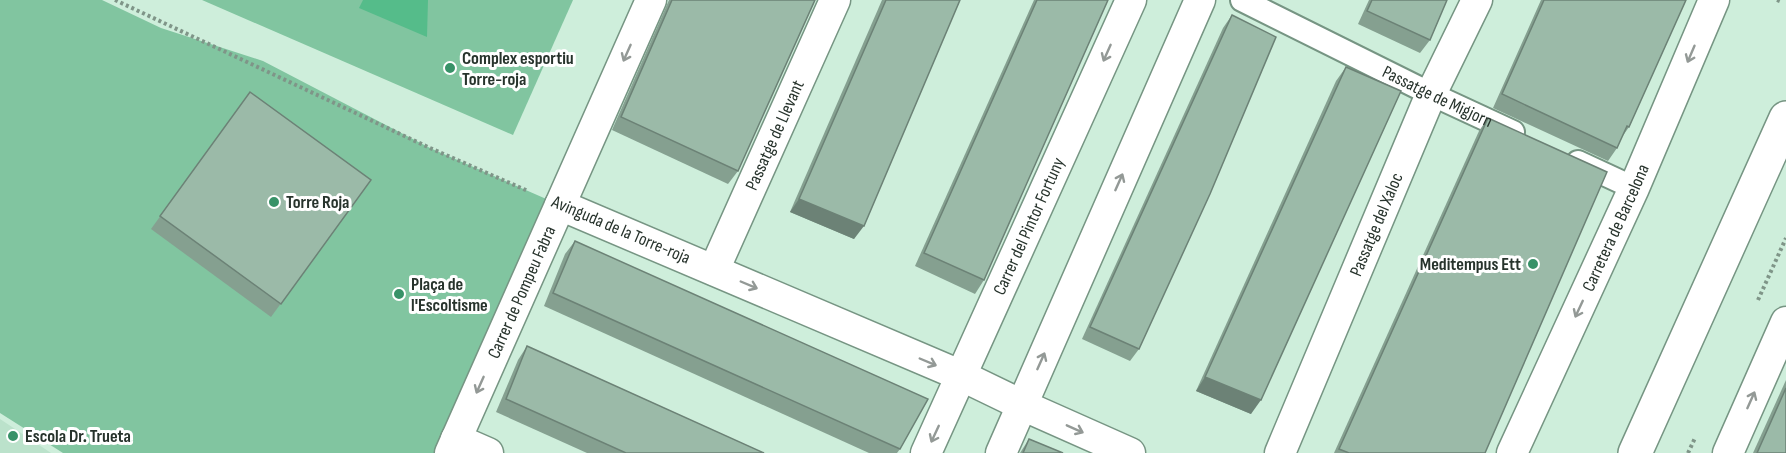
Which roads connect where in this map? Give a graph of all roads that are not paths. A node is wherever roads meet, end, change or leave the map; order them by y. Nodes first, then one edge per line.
1 (651, 0) edge
2 (835, 0) edge
3 (1131, 0) edge
4 (1200, 0) edge
5 (1242, 0) edge
6 (1477, 0) edge
7 (1714, 0) edge
8 (1431, 94) junction
9 (1786, 118) edge
10 (1527, 138) edge
11 (1559, 153) edge
12 (1634, 188) junction
13 (560, 205) junction
14 (714, 270) junction
15 (1786, 322) edge
16 (962, 376) junction
17 (1022, 405) junction
18 (453, 446) edge
19 (488, 453) edge
20 (926, 453) edge
21 (1001, 453) edge
22 (1130, 453) edge
23 (1280, 453) edge
24 (1512, 453) edge
25 (1635, 453) edge
26 (1728, 453) edge

1 -> 13 street, Carrer de Pompeu Fabra
2 - 14 street, Passatge de Llevant
3 -> 16 street, Carrer del Pintor Fortuny
17 -> 4 street
5 - 8 street, Passatge de Migjorn
6 - 8 street, Passatge del Xaloc
7 -> 12 street, Carretera de Barcelona
8 - 10 street, Passatge de Migjorn
8 - 23 street, Passatge del Xaloc
9 - 25 street
11 - 12 street
12 -> 24 street, Carretera de Barcelona
13 - 14 street, Avinguda de la Torre-roja
13 -> 18 street, Carrer de Pompeu Fabra
14 -> 16 street, Avinguda de la Torre-roja
26 -> 15 street
16 - 17 street, Avinguda de la Torre-roja
16 -> 20 street, Carrer del Pintor Fortuny
17 - 21 street
17 -> 22 street, Avinguda de la Torre-roja
18 - 19 street

